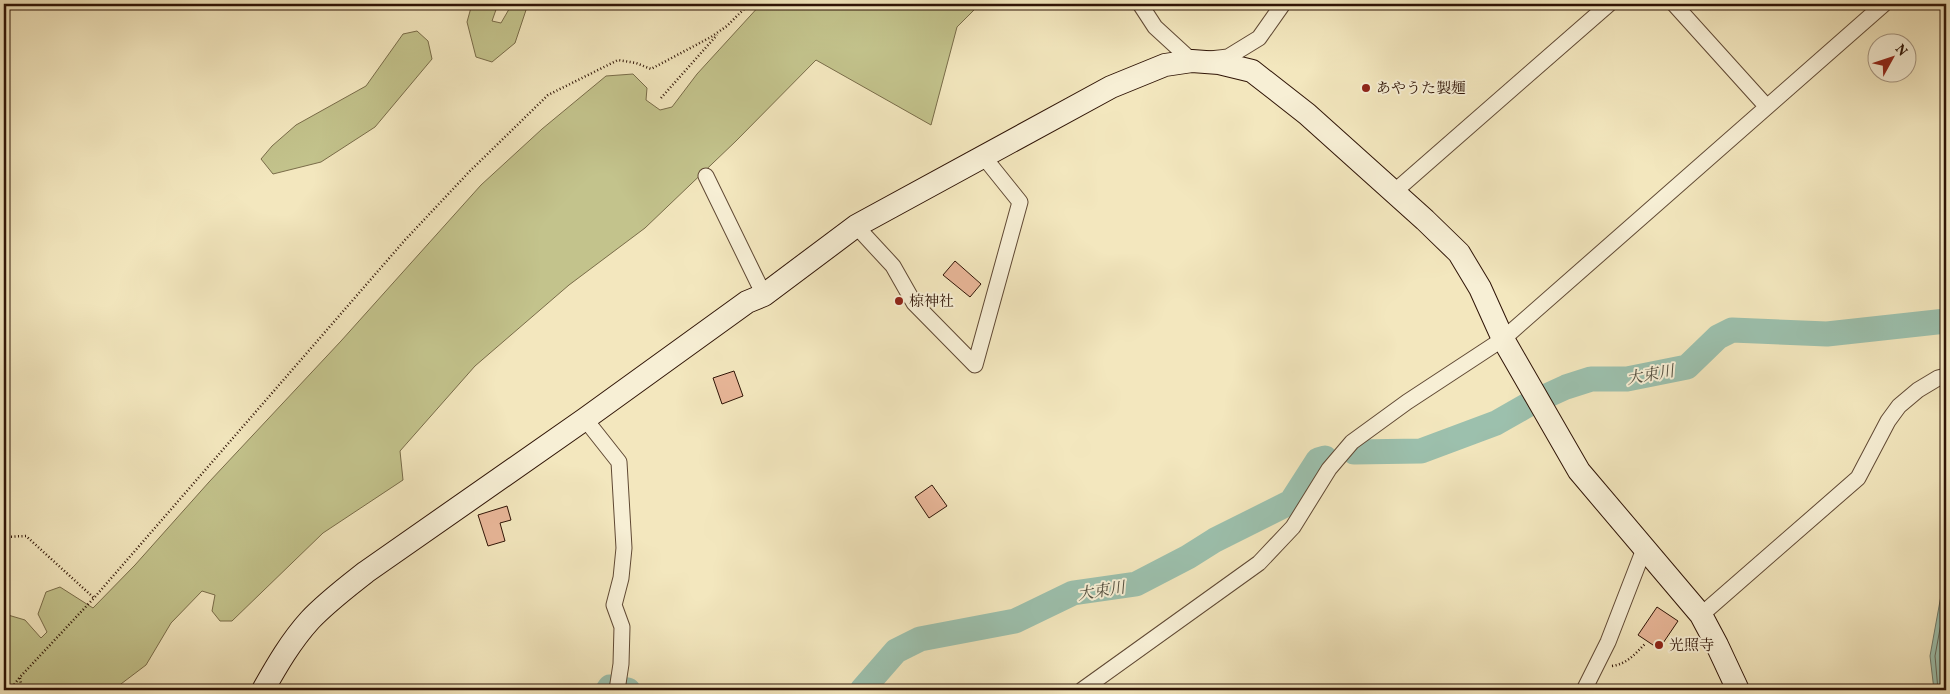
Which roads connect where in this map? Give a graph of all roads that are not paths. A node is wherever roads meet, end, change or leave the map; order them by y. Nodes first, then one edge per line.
1 (1140, 4) edge
2 (1283, 4) edge
3 (1609, 4) edge
4 (1674, 4) edge
5 (1884, 4) edge
6 (1192, 62) junction
7 (1767, 107) junction
8 (983, 156) junction
9 (706, 176) dead end
10 (1394, 192) junction
11 (856, 226) junction
12 (764, 295) junction
13 (1503, 339) junction
14 (1946, 376) edge
15 (586, 419) junction
16 (1644, 550) junction
17 (1701, 615) junction
18 (617, 687) edge
19 (263, 690) edge
20 (1082, 690) edge
21 (1584, 690) edge
22 (1738, 690) edge

1 - 6 street
2 - 6 street
3 - 10 street
4 - 7 street
5 - 7 street
6 - 8 street
6 - 10 street
7 - 13 street
8 - 11 street
8 - 11 street
9 - 12 street
10 - 13 street
11 - 12 street
12 - 15 street
13 - 16 street
13 - 20 street
14 - 17 street
15 - 18 street
15 - 19 street
16 - 17 street
16 - 21 street
17 - 22 street

